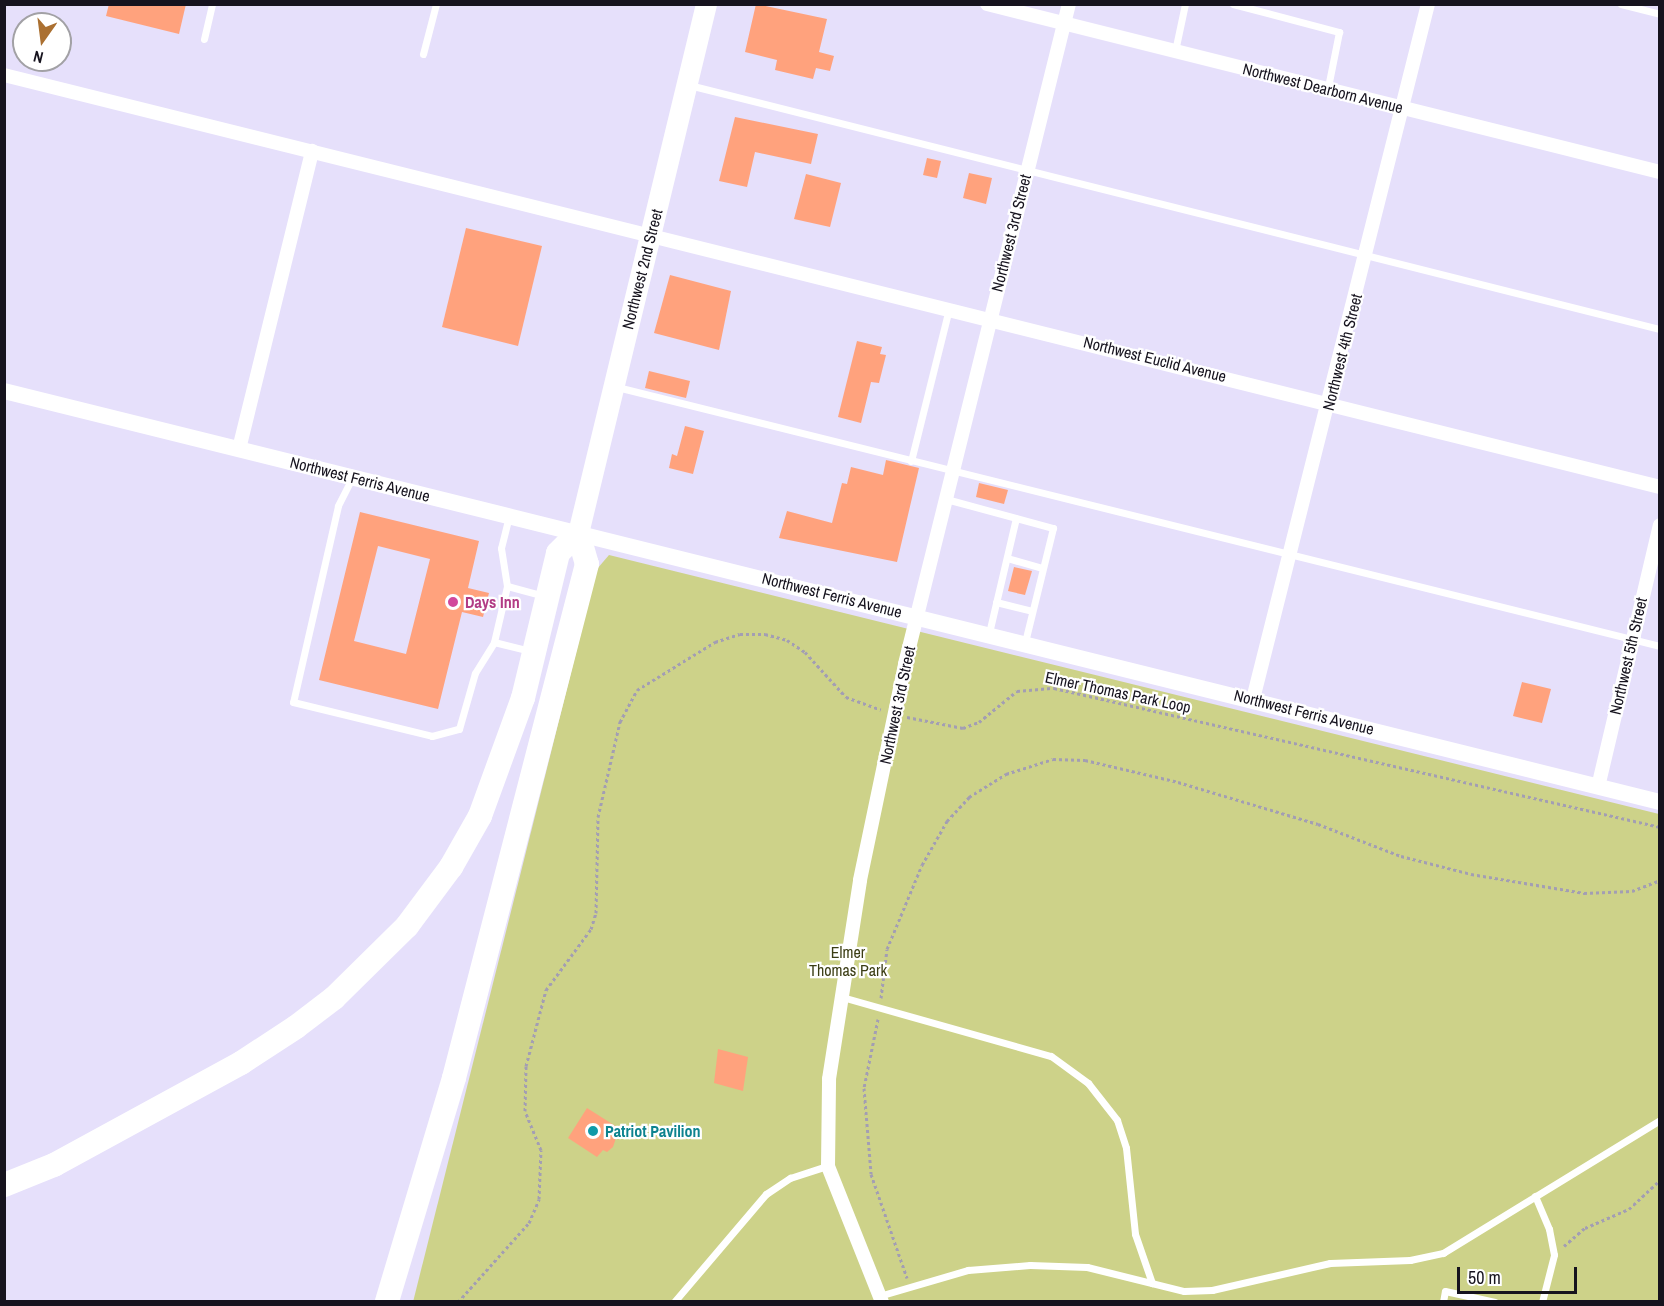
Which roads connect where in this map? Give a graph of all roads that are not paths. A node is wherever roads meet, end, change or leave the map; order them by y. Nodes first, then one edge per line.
1 (212, 4) edge
2 (436, 4) edge
3 (706, 4) edge
4 (987, 4) edge
5 (1069, 4) edge
6 (1185, 4) edge
7 (1233, 4) edge
8 (1428, 4) edge
9 (1621, 4) edge
10 (1659, 14) edge
11 (1064, 24) junction
12 (204, 39) dead end
13 (1175, 51) junction
14 (423, 54) dead end
15 (4, 75) edge
16 (687, 85) junction
17 (1328, 87) junction
18 (1404, 108) junction
19 (312, 151) junction
20 (1659, 172) edge
21 (1026, 173) junction
22 (650, 233) junction
23 (1366, 254) junction
24 (949, 308) junction
25 (990, 318) junction
26 (1659, 329) edge
27 (612, 386) junction
28 (4, 391) edge
29 (1330, 403) junction
30 (239, 449) junction
31 (911, 461) junction
32 (952, 471) junction
33 (353, 477) junction
34 (1659, 487) edge
35 (945, 499) junction
36 (509, 516) junction
37 (1016, 518) junction
38 (1659, 525) edge
39 (578, 533) junction
40 (1292, 553) junction
41 (1007, 558) junction
42 (1043, 568) junction
43 (507, 586) junction
44 (547, 597) junction
45 (996, 602) junction
46 (1032, 611) junction
47 (917, 615) junction
48 (989, 633) junction
49 (1631, 639) junction
50 (494, 642) junction
51 (1025, 642) junction
52 (1659, 646) edge
53 (534, 652) junction
54 (1253, 699) junction
55 (1598, 787) junction
56 (1659, 802) edge
57 (842, 997) junction
58 (1659, 1120) edge
59 (54, 1165) junction
60 (828, 1166) junction
61 (4, 1185) edge
62 (420, 1191) junction
63 (1535, 1196) junction
64 (4, 1204) edge
65 (1152, 1283) junction
66 (881, 1299) edge
67 (369, 1302) edge
68 (387, 1302) edge
69 (675, 1302) edge
70 (1443, 1302) edge
71 (1495, 1302) edge
72 (1542, 1302) edge

1 - 12 lane
2 - 14 lane
3 - 16 main road, Northwest 2nd Street
4 - 11 street, Northwest Dearborn Avenue
5 - 11 street, Northwest 3rd Street
6 - 13 lane
7 - 17 lane
8 - 18 street, Northwest 4th Street
9 - 10 lane
11 - 13 street, Northwest Dearborn Avenue
11 - 21 street, Northwest 3rd Street
13 - 17 street, Northwest Dearborn Avenue
15 - 19 street, Northwest Euclid Avenue
16 - 21 lane
16 - 22 main road, Northwest 2nd Street
17 - 18 street, Northwest Dearborn Avenue
18 - 20 street, Northwest Dearborn Avenue
18 - 23 street, Northwest 4th Street
19 - 22 street, Northwest Euclid Avenue
19 - 30 street
21 - 23 lane
21 - 25 street, Northwest 3rd Street
22 - 24 street, Northwest Euclid Avenue
22 - 27 main road, Northwest 2nd Street
23 - 26 lane
23 - 29 street, Northwest 4th Street
24 - 25 street, Northwest Euclid Avenue
24 - 31 lane
25 - 29 street, Northwest Euclid Avenue
25 - 32 street, Northwest 3rd Street
27 - 31 lane
27 - 39 main road, Northwest 2nd Street
28 - 30 street, Northwest Ferris Avenue
29 - 34 street, Northwest Euclid Avenue
29 - 40 street, Northwest 4th Street
30 - 33 street, Northwest Ferris Avenue
31 - 32 lane
32 - 35 street, Northwest 3rd Street
32 - 40 lane
33 - 36 street, Northwest Ferris Avenue
33 - 50 lane
35 - 37 lane
35 - 47 street, Northwest 3rd Street
36 - 39 street, Northwest Ferris Avenue
36 - 43 lane
37 - 41 lane
37 - 42 lane
38 - 49 street, Northwest 5th Street
39 - 44 highway
39 - 47 street, Northwest Ferris Avenue
39 - 62 highway
40 - 49 lane
40 - 54 street, Northwest 4th Street
41 - 42 lane
41 - 45 lane
42 - 46 lane
43 - 44 lane
43 - 50 lane
44 - 53 highway
45 - 46 lane
45 - 48 lane
46 - 51 lane
47 - 48 street, Northwest Ferris Avenue
47 - 57 street, Northwest 3rd Street
48 - 51 street, Northwest Ferris Avenue
49 - 52 lane
49 - 55 street, Northwest 5th Street
50 - 53 lane
51 - 54 street, Northwest Ferris Avenue
53 - 59 highway
54 - 55 street, Northwest Ferris Avenue
55 - 56 street, Northwest Ferris Avenue
57 - 60 street, Northwest 3rd Street
57 - 65 lane
58 - 63 lane
59 - 61 highway
59 - 64 highway
60 - 66 street, Northwest 3rd Street
60 - 69 lane
62 - 67 highway
62 - 68 highway
63 - 65 lane
63 - 72 lane
65 - 66 lane
70 - 71 lane

